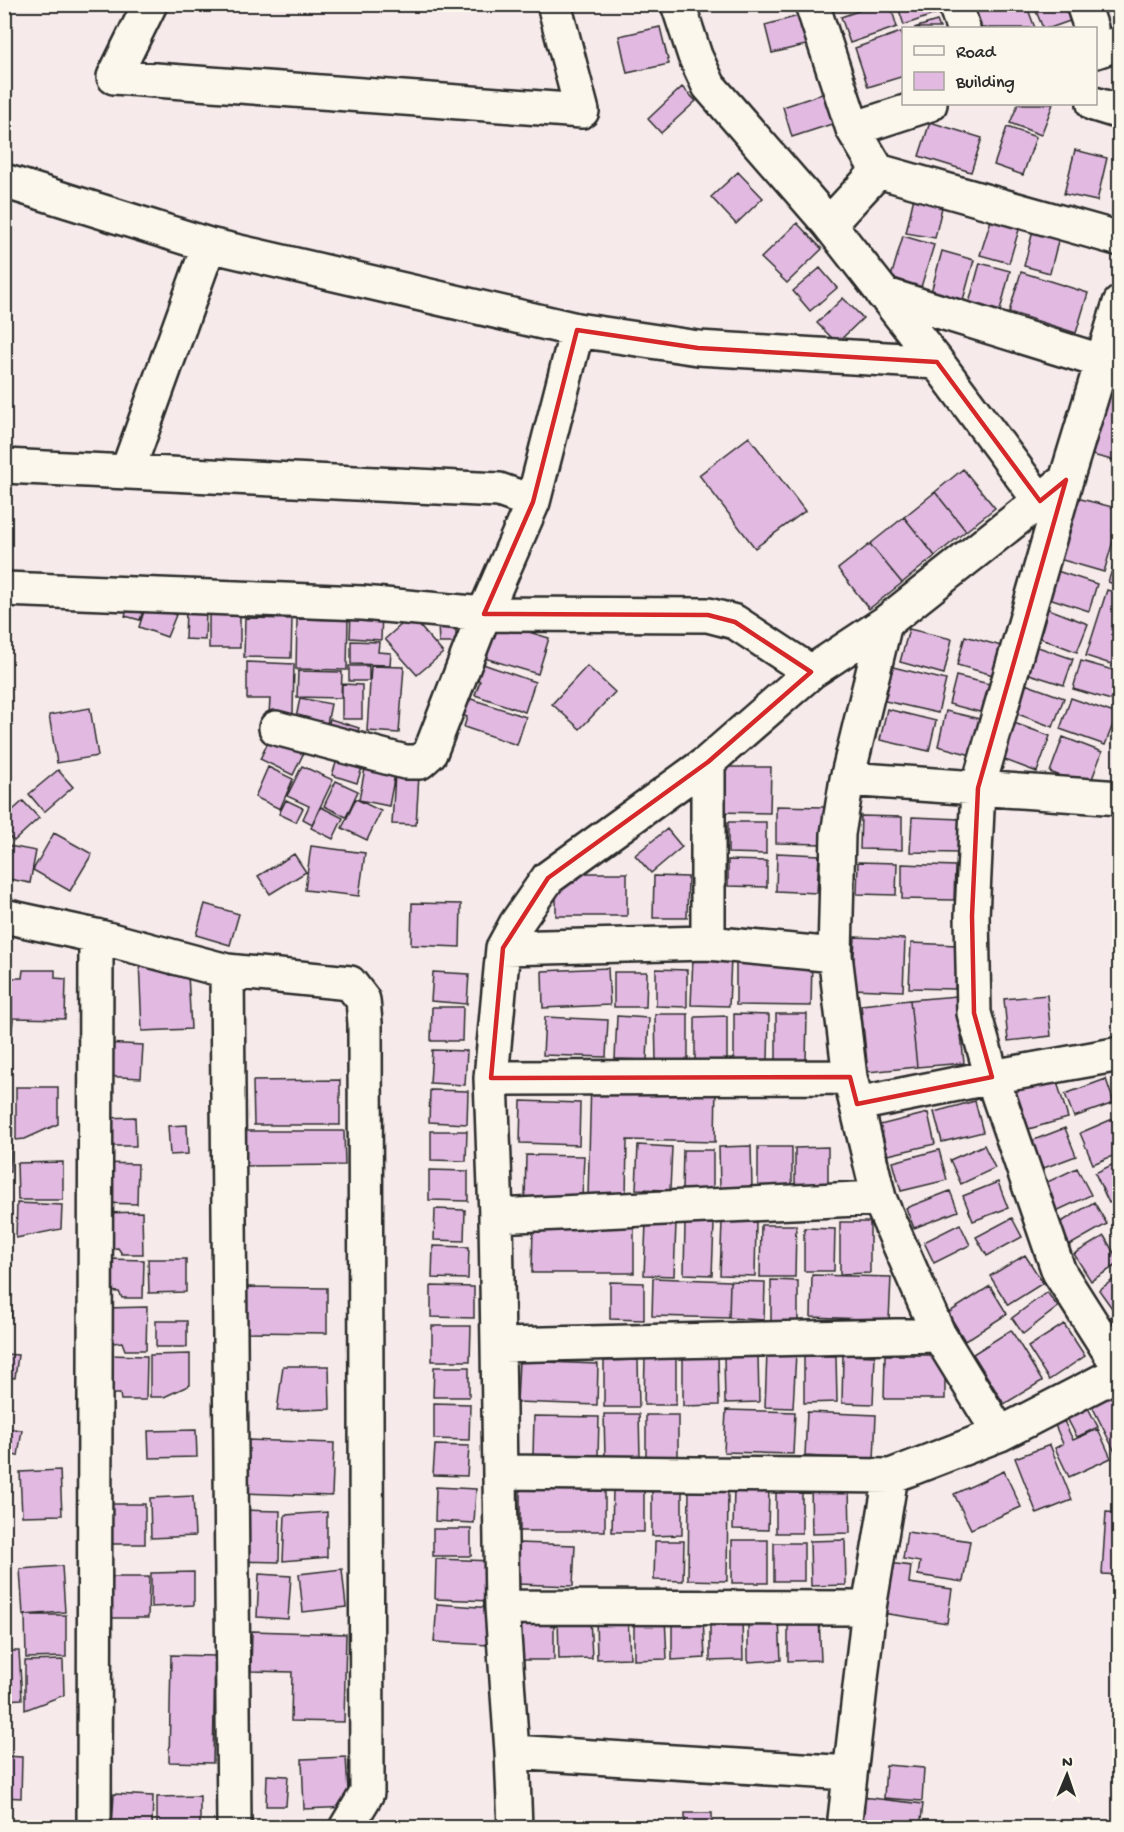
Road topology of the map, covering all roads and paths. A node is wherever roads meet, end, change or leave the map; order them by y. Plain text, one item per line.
1 (150, 4) edge
2 (554, 4) edge
3 (678, 4) edge
4 (812, 4) edge
5 (955, 4) edge
6 (1083, 4) edge
7 (963, 27) edge
8 (1093, 27) edge
9 (927, 105) edge
10 (1097, 105) edge
11 (1119, 112) edge
12 (853, 129) junction
13 (878, 171) junction
14 (4, 181) edge
15 (829, 224) junction
16 (1119, 240) edge
17 (209, 245) junction
18 (883, 294) junction
19 (1119, 303) edge
20 (578, 330) junction
21 (937, 362) junction
22 (1111, 364) edge
23 (4, 466) edge
24 (127, 472) junction
25 (1066, 480) junction
26 (1040, 501) junction
27 (533, 502) junction
28 (4, 589) edge
29 (484, 614) junction
30 (885, 623) junction
31 (811, 672) junction
32 (276, 728) dead end
33 (708, 762) junction
34 (847, 779) junction
35 (978, 788) junction
36 (1117, 790) edge
37 (4, 916) edge
38 (96, 936) junction
39 (708, 942) junction
40 (503, 948) junction
41 (835, 955) junction
42 (227, 971) junction
43 (1119, 1057) edge
44 (992, 1077) junction
45 (491, 1078) junction
46 (854, 1090) junction
47 (879, 1198) junction
48 (496, 1216) junction
49 (939, 1335) junction
50 (498, 1345) junction
51 (1119, 1370) edge
52 (1000, 1434) junction
53 (500, 1472) junction
54 (891, 1476) junction
55 (502, 1607) junction
56 (869, 1608) junction
57 (512, 1752) junction
58 (850, 1773) junction
59 (94, 1827) edge
60 (234, 1827) edge
61 (346, 1827) edge
62 (515, 1827) edge
63 (844, 1827) edge

1 - 2 street
3 - 15 street
4 - 12 street
5 - 7 street
6 - 8 street
9 - 12 street
10 - 11 street
12 - 13 street
13 - 15 street
13 - 16 street
14 - 17 street
15 - 18 street
17 - 20 street
17 - 24 street
18 - 21 street
18 - 22 street
19 - 22 street
20 - 21 street
20 - 27 street
21 - 26 street
22 - 25 street
23 - 24 street
24 - 27 street
25 - 26 street
25 - 35 street
26 - 30 street
27 - 29 street
28 - 29 street
29 - 31 street
29 - 32 street
30 - 31 street
30 - 34 street
31 - 33 street
33 - 39 street
33 - 40 street
34 - 35 street
34 - 41 street
35 - 36 street
35 - 44 street
37 - 38 street
38 - 42 street
38 - 59 street
39 - 40 street
39 - 41 street
40 - 45 street
41 - 46 street
42 - 60 street
42 - 61 street
43 - 44 street
44 - 46 street
44 - 51 street
45 - 46 street
45 - 48 street
46 - 47 street
47 - 48 street
47 - 49 street
48 - 50 street
49 - 50 street
49 - 52 street
50 - 53 street
51 - 52 street
52 - 54 street
53 - 54 street
53 - 55 street
54 - 56 street
55 - 56 street
55 - 57 street
56 - 58 street
57 - 58 street
57 - 62 street
58 - 63 street

